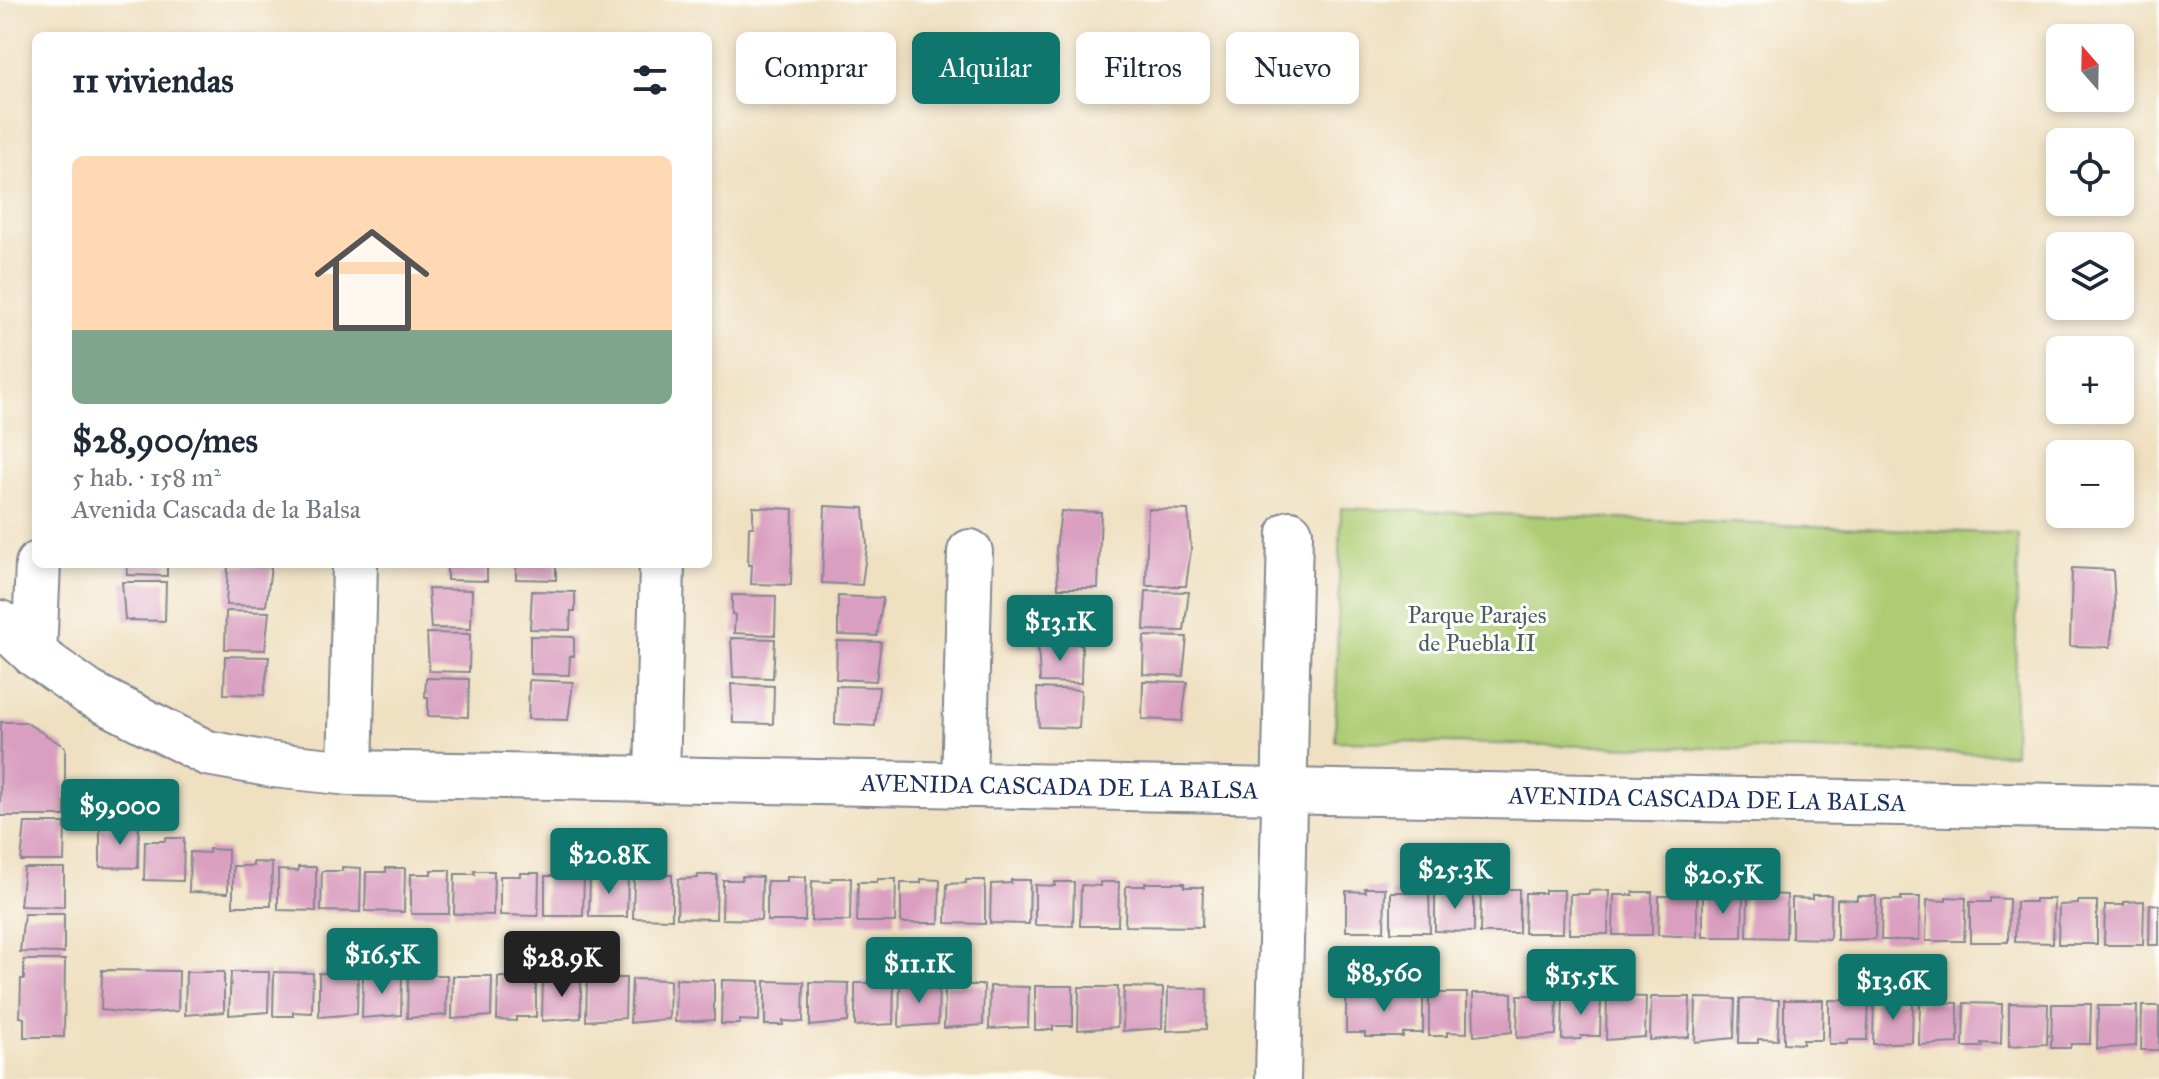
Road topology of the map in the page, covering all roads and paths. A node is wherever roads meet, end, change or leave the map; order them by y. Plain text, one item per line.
1 (1290, 533) dead end
2 (970, 552) dead end
3 (38, 568) edge
4 (355, 568) edge
5 (662, 568) edge
6 (0, 623) edge
7 (34, 654) junction
8 (350, 773) junction
9 (657, 780) junction
10 (964, 785) junction
11 (1284, 791) junction
12 (2159, 808) edge
13 (1278, 1079) edge

1 - 11 street
2 - 10 street
3 - 7 street
4 - 8 street
5 - 9 street
6 - 7 street, AVENIDA CASCADA DE LA BALSA
7 - 8 street, AVENIDA CASCADA DE LA BALSA
8 - 9 street, AVENIDA CASCADA DE LA BALSA
9 - 10 street, AVENIDA CASCADA DE LA BALSA
10 - 11 street, AVENIDA CASCADA DE LA BALSA
11 - 12 street, AVENIDA CASCADA DE LA BALSA
11 - 13 street

